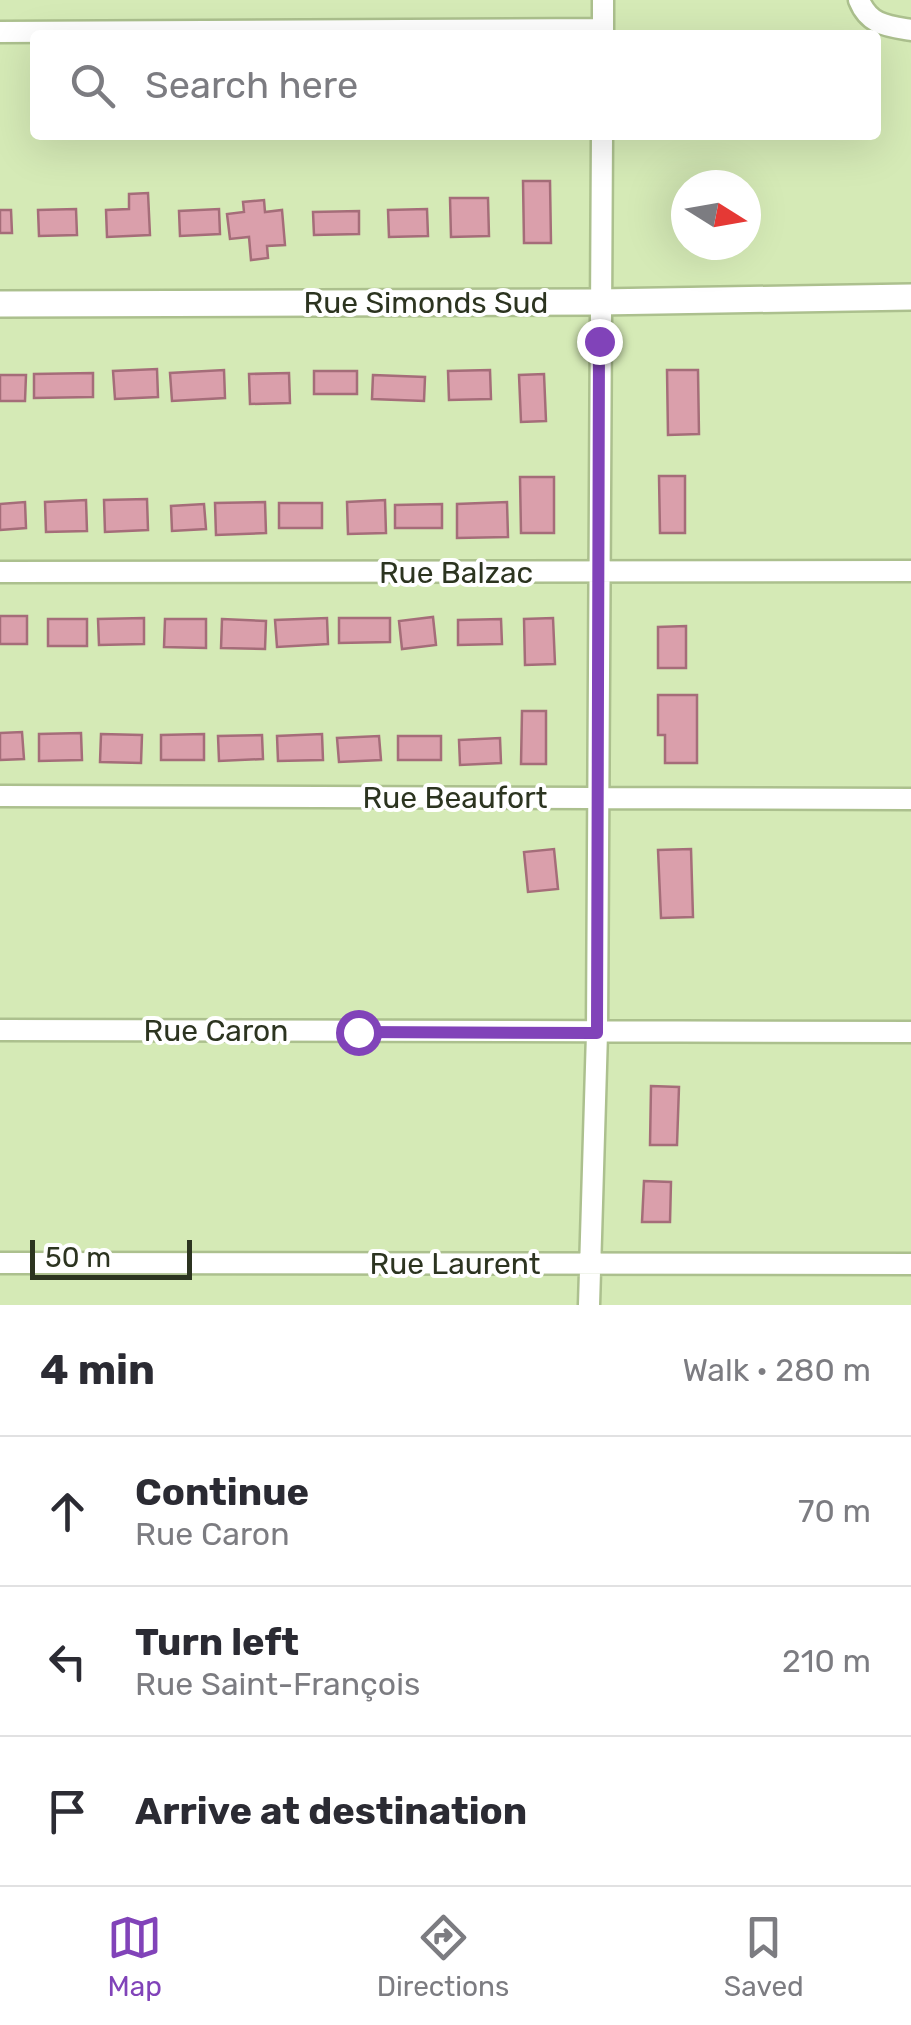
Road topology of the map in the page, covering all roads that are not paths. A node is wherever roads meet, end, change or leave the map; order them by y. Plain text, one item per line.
1 (603, 0) edge
2 (860, 0) edge
3 (603, 30) edge
4 (911, 30) edge
5 (0, 32) edge
6 (30, 32) edge
7 (602, 140) edge
8 (911, 297) edge
9 (600, 302) junction
10 (0, 304) edge
11 (911, 571) edge
12 (0, 572) edge
13 (598, 573) junction
14 (0, 796) edge
15 (911, 799) edge
16 (598, 800) junction
17 (0, 1030) edge
18 (911, 1032) edge
19 (597, 1033) junction
20 (0, 1263) edge
21 (591, 1264) junction
22 (911, 1264) edge
23 (588, 1305) edge

1 - 3 street
2 - 4 street
5 - 6 street
7 - 9 street
8 - 9 street, Rue Simonds Sud
9 - 10 street, Rue Simonds Sud
9 - 13 street
11 - 13 street, Rue Balzac
12 - 13 street, Rue Balzac
13 - 16 street
14 - 16 street, Rue Beaufort
15 - 16 street, Rue Beaufort
16 - 19 street
17 - 19 street, Rue Caron
18 - 19 street, Rue Caron
19 - 21 street
20 - 21 street, Rue Laurent
21 - 22 street, Rue Laurent
21 - 23 street

